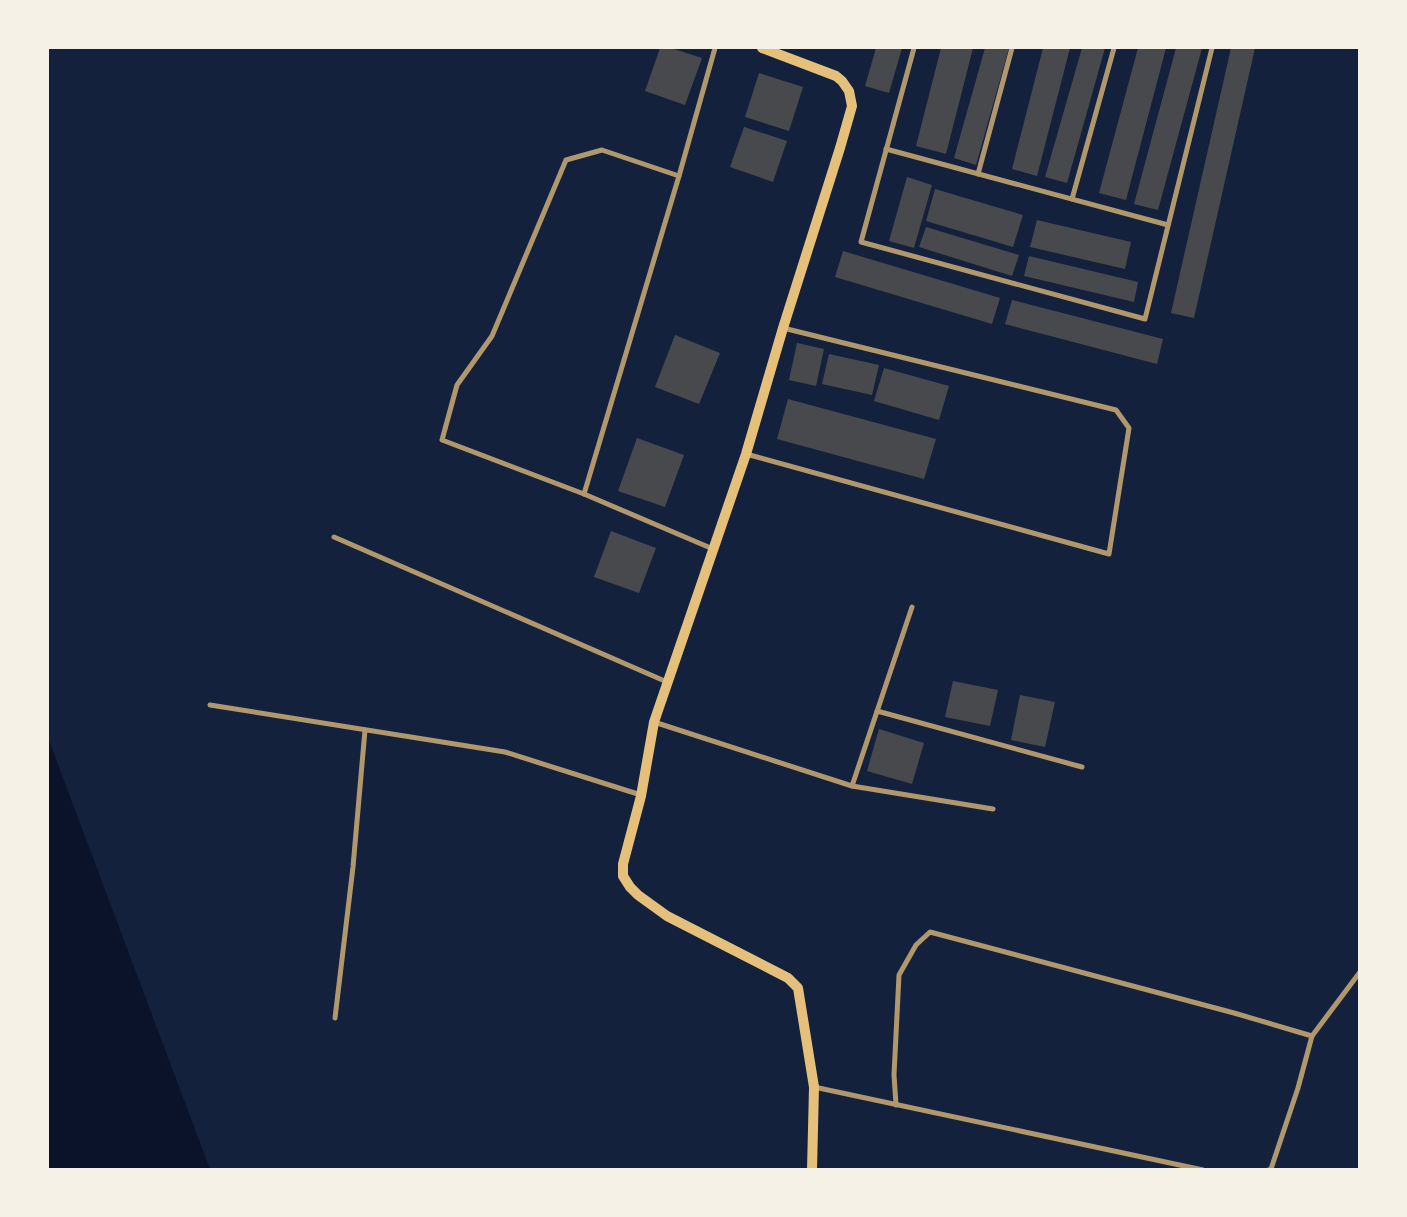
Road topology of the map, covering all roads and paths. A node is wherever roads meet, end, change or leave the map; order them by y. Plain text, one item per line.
1 (715, 48) edge
2 (762, 48) edge
3 (914, 48) edge
4 (1012, 48) edge
5 (1114, 48) edge
6 (1212, 48) edge
7 (886, 149) junction
8 (978, 174) junction
9 (679, 176) junction
10 (1072, 199) junction
11 (1168, 225) junction
12 (783, 328) junction
13 (746, 454) junction
14 (584, 494) junction
15 (334, 537) dead end
16 (714, 549) junction
17 (912, 607) dead end
18 (667, 682) junction
19 (210, 704) dead end
20 (877, 711) junction
21 (654, 722) junction
22 (365, 730) junction
23 (1082, 767) dead end
24 (852, 786) junction
25 (641, 796) junction
26 (993, 810) dead end
27 (1360, 972) edge
28 (335, 1018) dead end
29 (1312, 1036) junction
30 (814, 1087) junction
31 (896, 1105) junction
32 (812, 1170) edge
33 (1203, 1170) edge
34 (1268, 1170) edge

1 - 9 street
2 - 12 main road
3 - 7 street
4 - 8 street
5 - 10 street
6 - 11 street
7 - 8 street
7 - 11 street
8 - 10 street
9 - 14 street
9 - 14 street
10 - 11 street
12 - 13 main road
12 - 13 street
13 - 16 main road
14 - 16 street
15 - 18 street
16 - 18 main road
17 - 20 street
18 - 21 main road
19 - 22 street
20 - 23 street
20 - 24 street
21 - 24 street
21 - 25 main road
22 - 25 street
22 - 28 street
24 - 26 street
25 - 30 main road
27 - 29 street
29 - 31 street
29 - 34 street
30 - 31 street
30 - 32 main road
31 - 33 street

